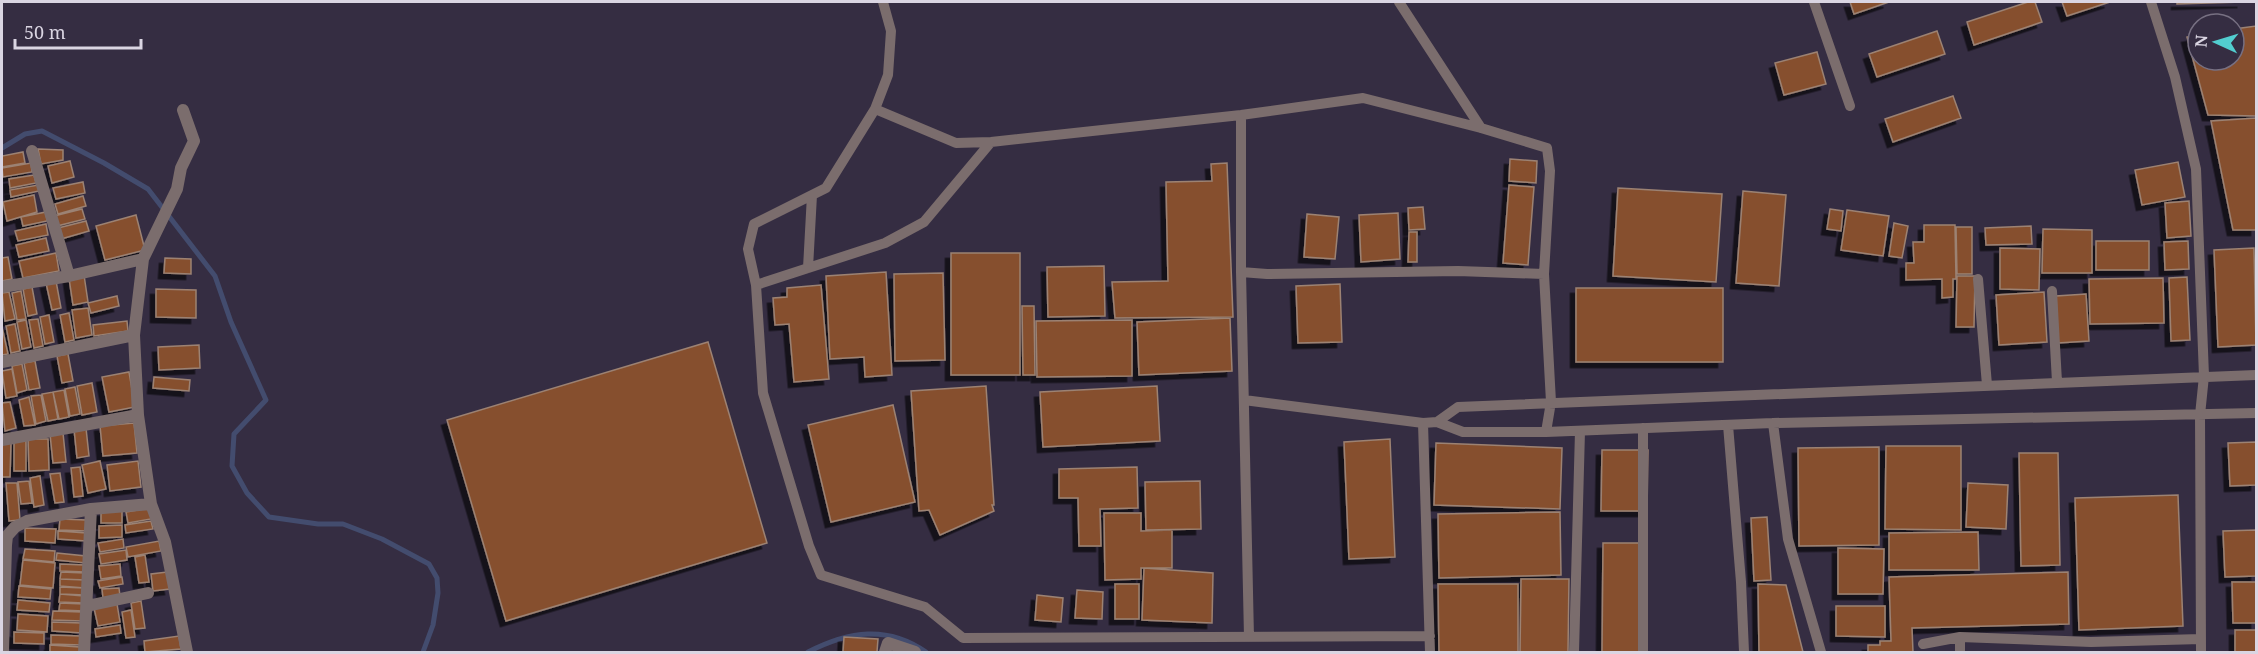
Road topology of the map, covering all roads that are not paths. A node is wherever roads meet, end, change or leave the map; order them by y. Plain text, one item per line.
1 (883, 2) edge
2 (1399, 2) edge
3 (1814, 2) edge
4 (2151, 2) edge
5 (1850, 106) dead end
6 (875, 109) junction
7 (183, 110) dead end
8 (1241, 115) junction
9 (1481, 128) junction
10 (991, 142) junction
11 (32, 151) dead end
12 (812, 195) junction
13 (143, 259) junction
14 (808, 268) junction
15 (1241, 272) junction
16 (1544, 274) junction
17 (69, 276) junction
18 (1978, 279) dead end
19 (756, 285) junction
20 (2, 287) edge
21 (2052, 291) dead end
22 (134, 334) junction
23 (2, 362) edge
24 (2256, 375) edge
25 (2204, 376) junction
26 (2057, 382) junction
27 (1987, 385) junction
28 (1244, 400) junction
29 (1551, 402) junction
30 (2256, 413) edge
31 (138, 415) junction
32 (2200, 415) junction
33 (1437, 422) junction
34 (1423, 423) junction
35 (1773, 423) junction
36 (1728, 425) junction
37 (1643, 428) junction
38 (1580, 431) junction
39 (1546, 432) junction
40 (2, 440) edge
41 (151, 504) junction
42 (91, 509) junction
43 (4, 538) edge
44 (148, 592) dead end
45 (87, 606) junction
46 (1430, 636) junction
47 (1249, 637) junction
48 (1960, 637) junction
49 (2201, 639) junction
50 (1923, 644) dead end
51 (2, 647) edge
52 (2091, 647) edge
53 (84, 652) edge
54 (187, 652) edge
55 (885, 652) edge
56 (915, 652) edge
57 (1430, 652) edge
58 (1574, 652) edge
59 (1643, 652) edge
60 (1744, 652) edge
61 (1821, 652) edge
62 (1960, 652) edge
63 (2201, 652) edge

1 - 6 lane
2 - 9 lane
3 - 5 lane
4 - 25 lane
6 - 10 lane
6 - 12 lane
7 - 13 street
8 - 9 lane
8 - 10 lane
8 - 15 lane
9 - 16 lane
10 - 14 lane
11 - 17 street
12 - 14 lane
12 - 19 lane
13 - 17 street
13 - 22 street
14 - 19 lane
15 - 16 lane
15 - 28 lane
16 - 29 lane
17 - 20 street
18 - 27 lane
19 - 47 lane
21 - 26 lane
22 - 23 street
22 - 31 street
24 - 25 lane
25 - 26 lane
25 - 32 lane
26 - 27 lane
27 - 29 lane
28 - 34 lane
28 - 47 lane
29 - 33 lane
29 - 39 lane
30 - 32 lane
31 - 40 street
31 - 41 street
32 - 35 lane
32 - 49 lane
33 - 34 lane
33 - 39 lane
34 - 46 lane
35 - 36 lane
35 - 61 lane
36 - 37 lane
36 - 60 lane
37 - 38 lane
37 - 59 lane
38 - 39 lane
38 - 58 lane
41 - 42 street
41 - 54 street
42 - 43 street
42 - 45 street
43 - 51 street
44 - 45 street
45 - 53 street
46 - 47 lane
46 - 57 lane
48 - 50 lane
48 - 52 lane
48 - 62 lane
49 - 52 lane
49 - 63 lane
55 - 56 street

